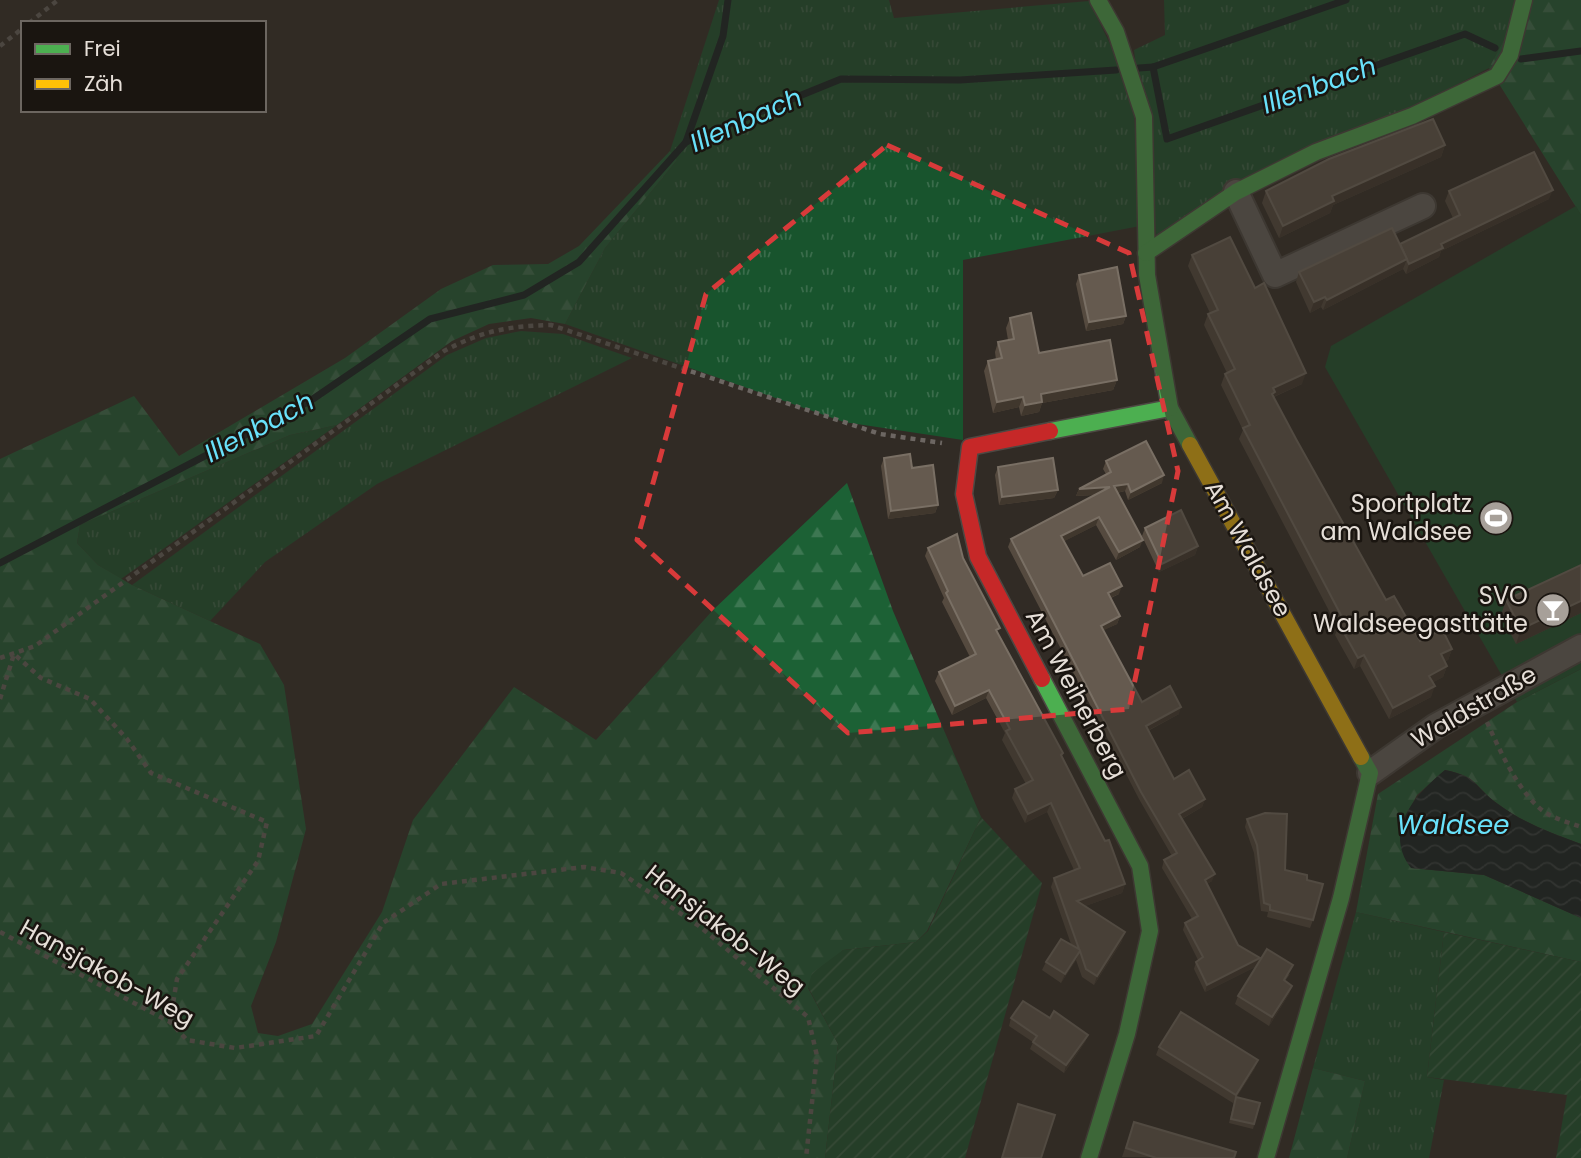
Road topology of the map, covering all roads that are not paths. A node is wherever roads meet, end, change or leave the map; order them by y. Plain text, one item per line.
1 (1098, 0) edge
2 (1524, 0) edge
3 (1236, 192) junction
4 (1423, 206) dead end
5 (1146, 253) junction
6 (1170, 408) junction
7 (1581, 647) edge
8 (1370, 773) junction
9 (1089, 1158) edge
10 (1266, 1158) edge

1 - 5 street, Am Waldsee
2 - 3 street
3 - 4 street
3 - 5 street
5 - 6 street, Am Waldsee
6 - 8 street, Am Waldsee
6 - 9 street, Am Weiherberg
7 - 8 street, Waldstraße
8 - 10 street

